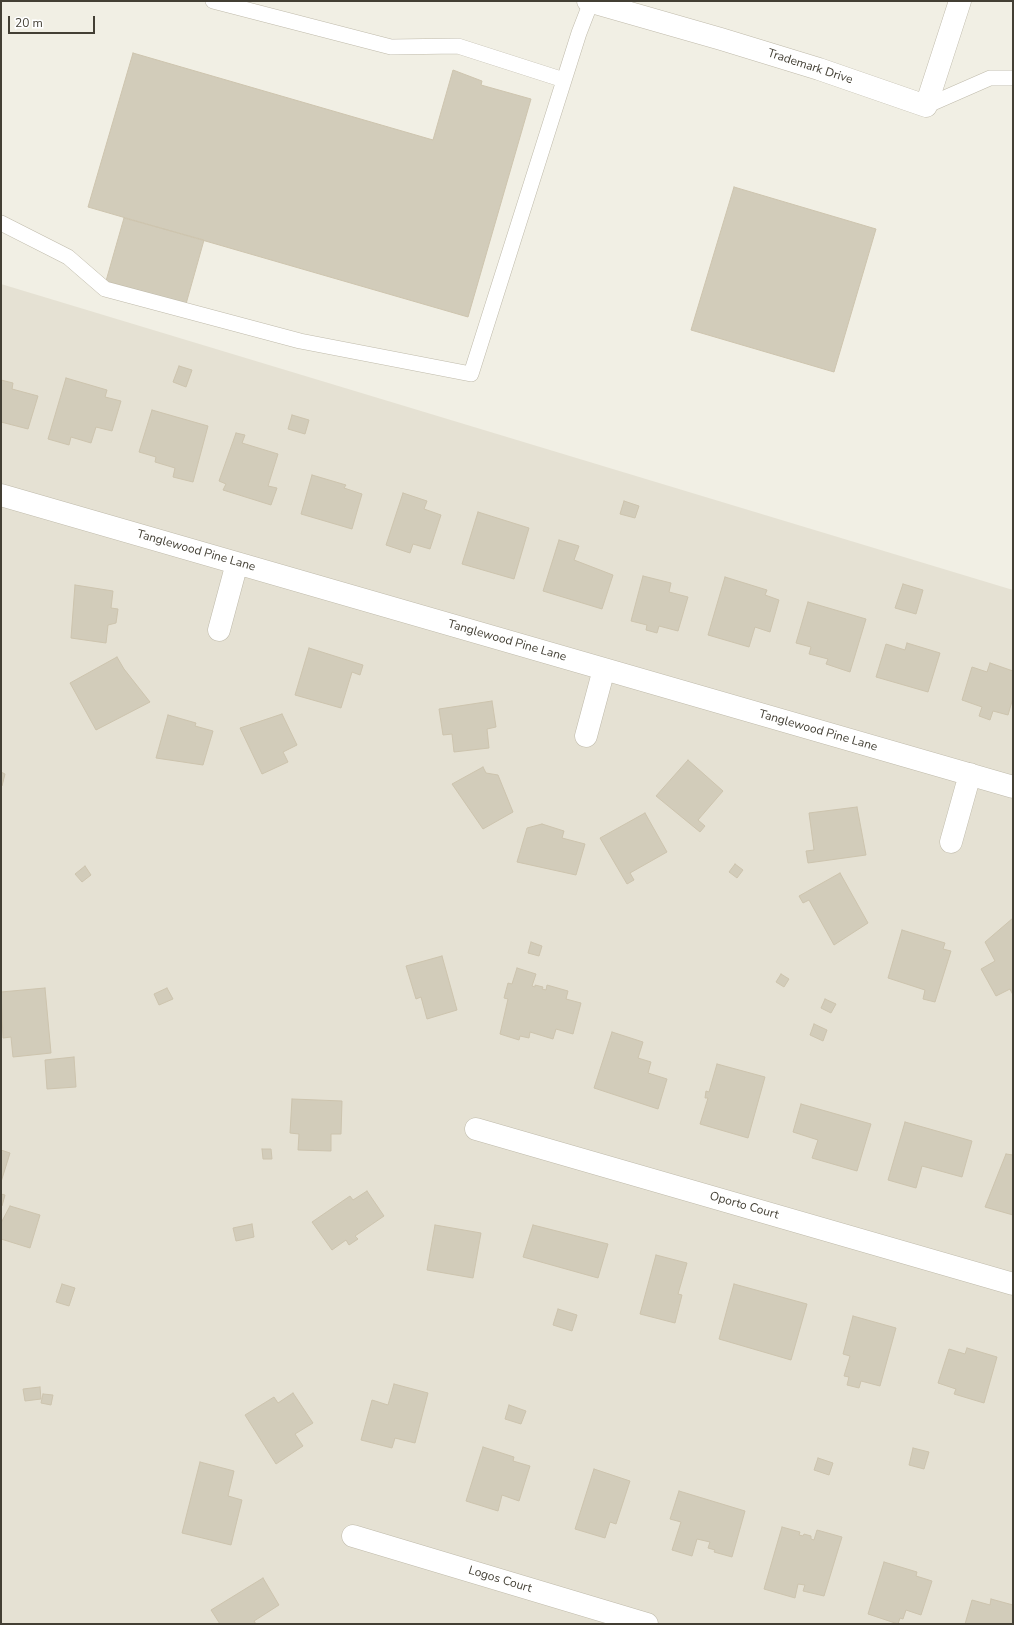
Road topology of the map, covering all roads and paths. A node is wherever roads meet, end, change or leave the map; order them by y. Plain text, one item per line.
1 (213, 1) edge
2 (589, 1) edge
3 (960, 1) edge
4 (1013, 78) edge
5 (564, 80) junction
6 (926, 106) junction
7 (1, 223) edge
8 (1, 495) edge
9 (237, 562) junction
10 (219, 630) dead end
11 (604, 669) junction
12 (586, 736) dead end
13 (970, 774) junction
14 (1013, 787) edge
15 (951, 842) dead end
16 (476, 1129) dead end
17 (1013, 1284) edge
18 (353, 1536) dead end
19 (647, 1624) edge

1 - 5 lane
2 - 5 lane
2 - 6 street, Trademark Drive
3 - 6 street
4 - 6 lane
5 - 7 lane
8 - 9 street, Tanglewood Pine Lane
9 - 10 street
9 - 11 street, Tanglewood Pine Lane
11 - 12 street
11 - 13 street, Tanglewood Pine Lane
13 - 14 street, Tanglewood Pine Lane
13 - 15 street
16 - 17 street, Oporto Court
18 - 19 street, Logos Court

